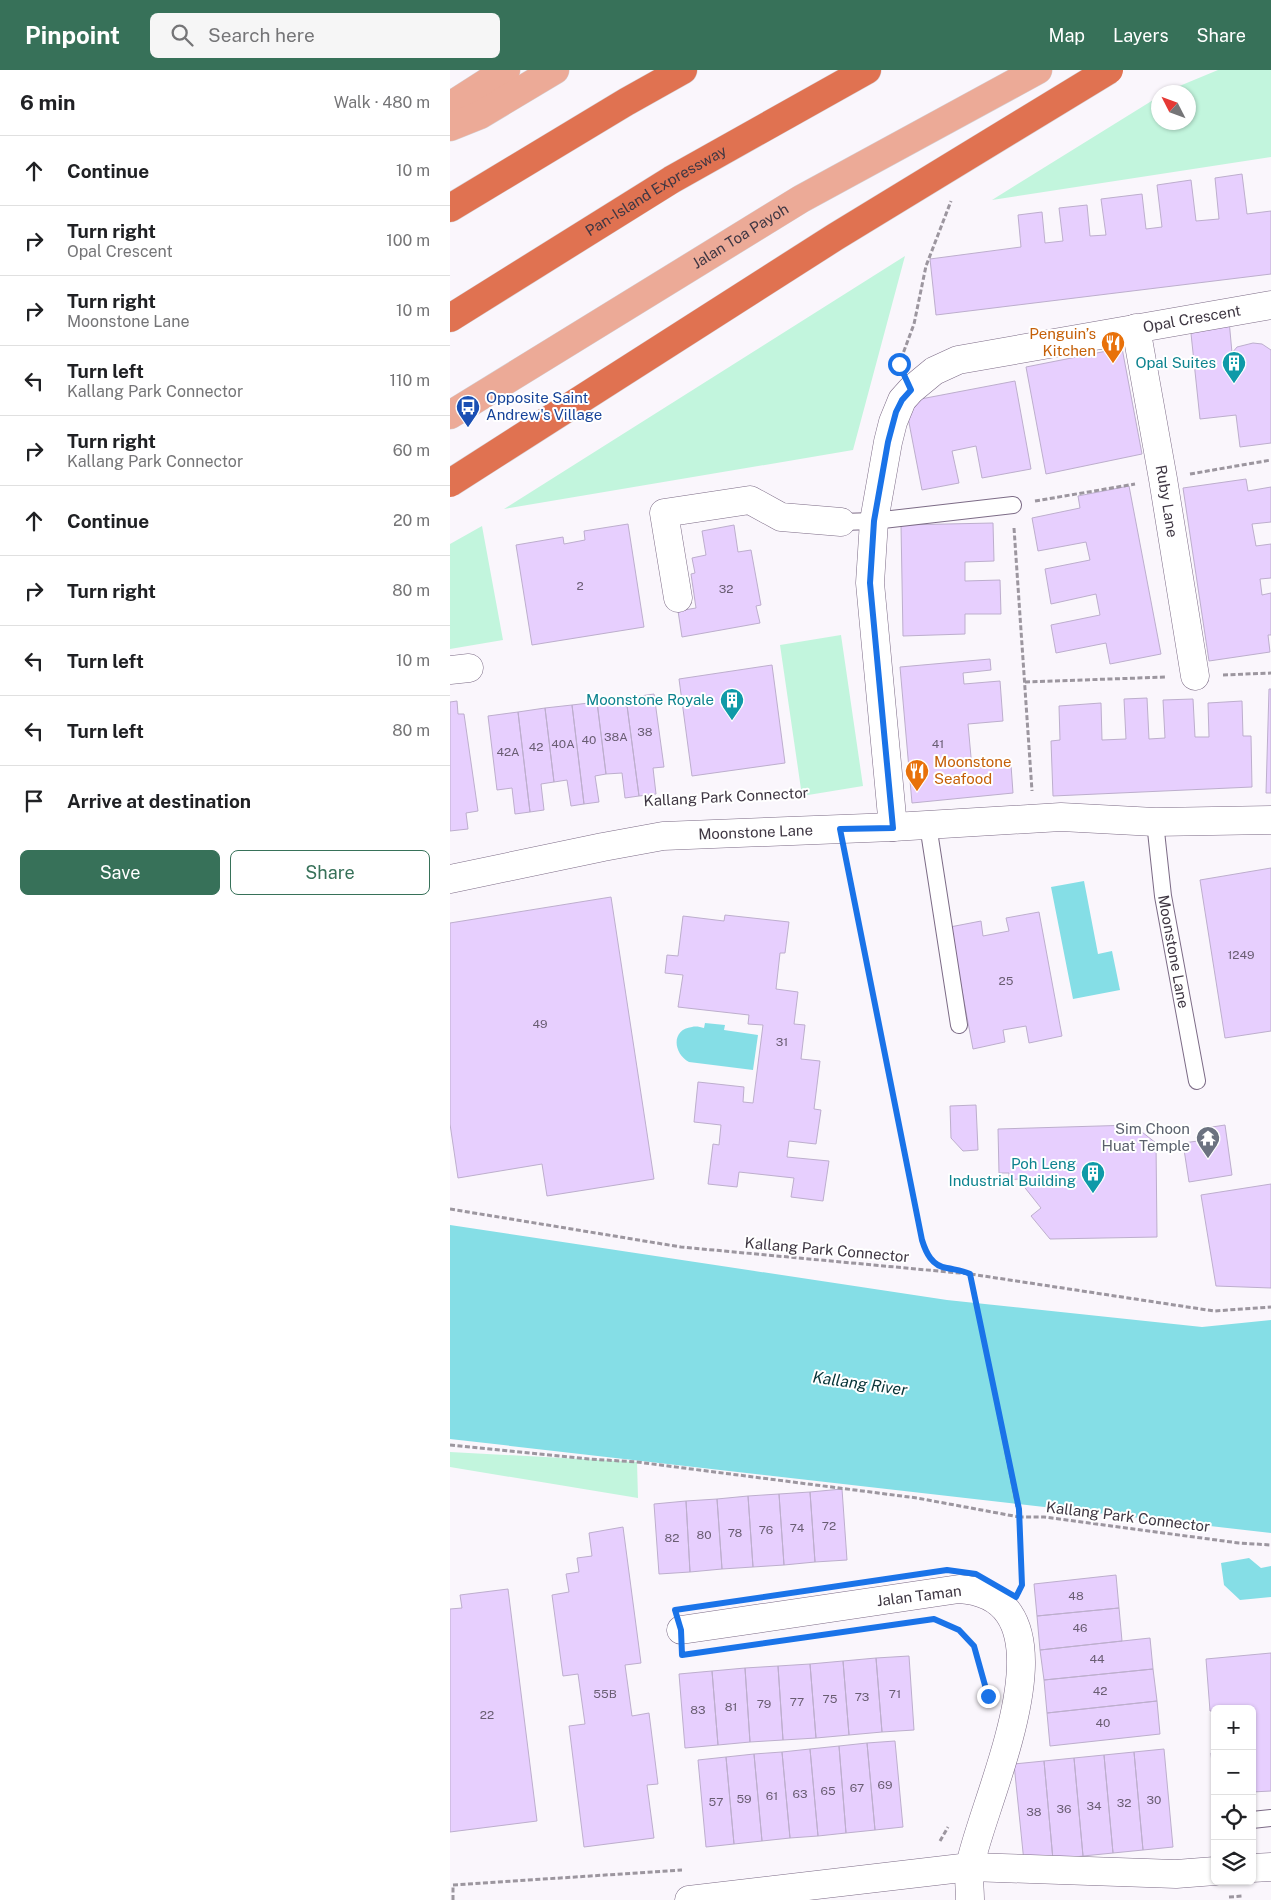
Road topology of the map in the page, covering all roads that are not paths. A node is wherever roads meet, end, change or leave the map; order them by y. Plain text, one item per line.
1 (506, 70) edge
2 (555, 70) edge
3 (683, 70) edge
4 (866, 70) edge
5 (1038, 70) edge
6 (1109, 70) edge
7 (450, 106) edge
8 (450, 127) edge
9 (450, 208) edge
10 (1271, 305) edge
11 (450, 318) edge
12 (1136, 328) junction
13 (450, 415) edge
14 (450, 483) edge
15 (1012, 505) road end
16 (874, 521) junction
17 (841, 522) joint
18 (678, 598) dead end
19 (1195, 676) road end
20 (1271, 820) edge
21 (1155, 822) junction
22 (928, 825) junction
23 (893, 828) junction
24 (450, 879) edge
25 (959, 1025) dead end
26 (1197, 1081) dead end
27 (681, 1630) dead end
28 (1271, 1818) edge
29 (1256, 1820) edge
30 (970, 1867) junction
31 (1271, 1867) edge
32 (1256, 1868) edge
33 (1211, 1871) edge
34 (689, 1900) edge
35 (970, 1900) edge

1 - 7 main road
2 - 8 main road
3 - 9 highway
4 - 11 highway, Pan-Island Expressway
5 - 13 main road, Jalan Toa Payoh
6 - 14 highway, bridge
10 - 12 street, Opal Crescent
12 - 16 street, Opal Crescent
12 - 19 street, Ruby Lane
15 - 16 lane
16 - 17 lane
16 - 23 street, Opal Crescent
17 - 18 street
20 - 21 street, Moonstone Lane
21 - 22 street, Moonstone Lane
21 - 26 lane, Moonstone Lane
22 - 23 street, Moonstone Lane
22 - 25 lane
23 - 24 street, Moonstone Lane
27 - 30 street, Jalan Taman
28 - 29 lane
30 - 33 street
30 - 34 street
30 - 35 street, Jalan Taman
31 - 32 street

